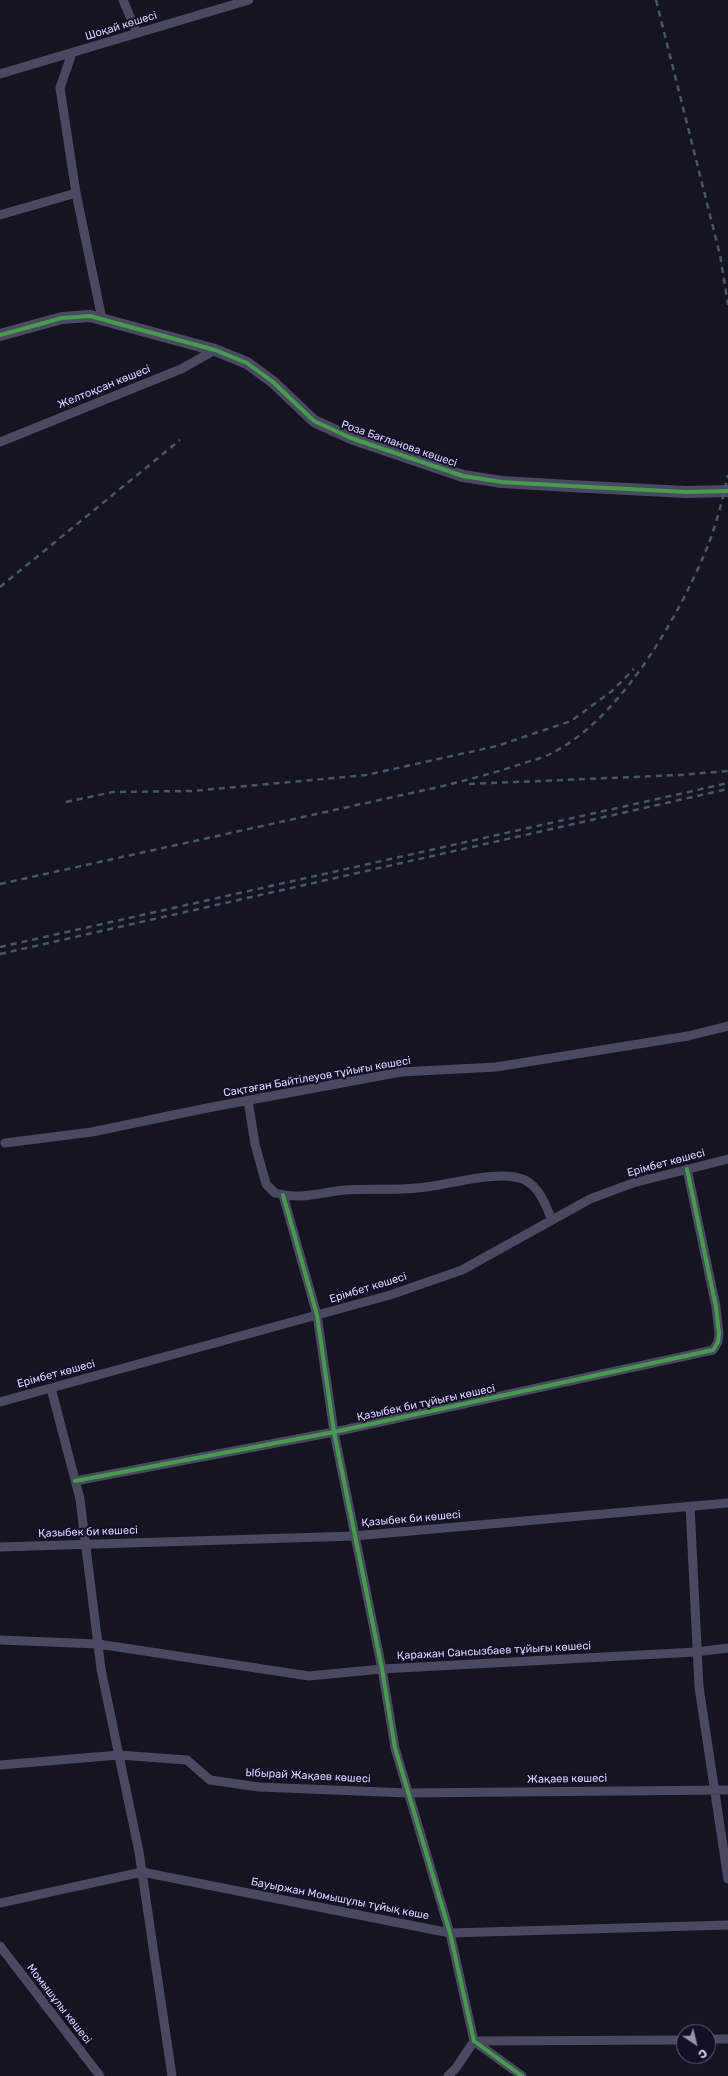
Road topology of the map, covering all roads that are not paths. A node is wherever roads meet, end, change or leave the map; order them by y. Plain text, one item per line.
1 (122, 0) edge
2 (249, 0) edge
3 (137, 33) junction
4 (72, 53) junction
5 (0, 74) edge
6 (76, 193) junction
7 (0, 214) edge
8 (102, 319) junction
9 (0, 335) edge
10 (215, 350) junction
11 (0, 442) edge
12 (728, 491) edge
13 (728, 1026) edge
14 (248, 1100) junction
15 (5, 1143) dead end
16 (728, 1159) edge
17 (687, 1169) junction
18 (283, 1195) junction
19 (552, 1220) junction
20 (317, 1315) junction
21 (51, 1388) junction
22 (0, 1402) edge
23 (334, 1432) junction
24 (75, 1482) junction
25 (728, 1503) edge
26 (690, 1506) junction
27 (354, 1536) junction
28 (86, 1544) junction
29 (0, 1547) edge
30 (0, 1640) edge
31 (98, 1644) junction
32 (728, 1648) edge
33 (696, 1652) junction
34 (382, 1669) junction
35 (119, 1755) junction
36 (0, 1765) edge
37 (715, 1790) junction
38 (728, 1790) edge
39 (407, 1793) junction
40 (142, 1872) junction
41 (728, 1879) edge
42 (0, 1903) edge
43 (728, 1925) edge
44 (450, 1934) junction
45 (0, 1946) edge
46 (716, 2039) edge
47 (728, 2039) edge
48 (676, 2040) edge
49 (474, 2041) junction
50 (457, 2072) edge
51 (100, 2076) edge
52 (172, 2076) edge
53 (448, 2076) edge
54 (522, 2076) edge

1 - 3 street
2 - 3 street, Шоқай көшесі
3 - 4 street, Шоқай көшесі
4 - 5 street, Шоқай көшесі
4 - 6 street
6 - 7 street
6 - 8 street
8 - 9 street, Роза Бағланова көшесі
8 - 10 street, Роза Бағланова көшесі
10 - 11 street, Желтоқсан көшесі
10 - 12 street, Роза Бағланова көшесі
13 - 14 street, Сақтаған Байтілеуов тұйығы көшесі
14 - 15 street, Сақтаған Байтілеуов тұйығы көшесі
14 - 18 street
16 - 17 street, Ерімбет көшесі
17 - 19 street, Ерімбет көшесі
17 - 23 street, Қазыбек би тұйығы көшесі
18 - 19 street
18 - 20 street
19 - 20 street, Ерімбет көшесі
20 - 21 street, Ерімбет көшесі
20 - 23 street
21 - 22 street, Ерімбет көшесі
21 - 24 street
23 - 24 street, Қазыбек би тұйығы көшесі
23 - 27 street
24 - 28 street
25 - 26 street, Қазыбек би көшесі
26 - 27 street, Қазыбек би көшесі
26 - 33 street
27 - 28 street, Қазыбек би көшесі
27 - 34 street
28 - 29 street, Қазыбек би көшесі
28 - 31 street
30 - 31 street, Қаражан Сансызбаев тұйығы көшесі
31 - 34 street, Қаражан Сансызбаев тұйығы көшесі
31 - 35 street
32 - 33 street, Қаражан Сансызбаев тұйығы көшесі
33 - 34 street, Қаражан Сансызбаев тұйығы көшесі
33 - 37 street
34 - 39 street
35 - 36 street, Ыбырай Жақаев көшесі
35 - 39 street, Ыбырай Жақаев көшесі
35 - 40 street
37 - 38 street, Жақаев көшесі
37 - 39 street, Жақаев көшесі
37 - 41 street
39 - 44 street
40 - 42 street, Бауыржан Момышұлы тұйық көше
40 - 44 street, Бауыржан Момышұлы тұйық көше
40 - 52 street
43 - 44 street, Бауыржан Момышұлы тұйық көше
44 - 49 street
45 - 51 street, Момышұлы көшесі
46 - 47 street
48 - 49 street
49 - 50 street
49 - 54 street
50 - 53 street

